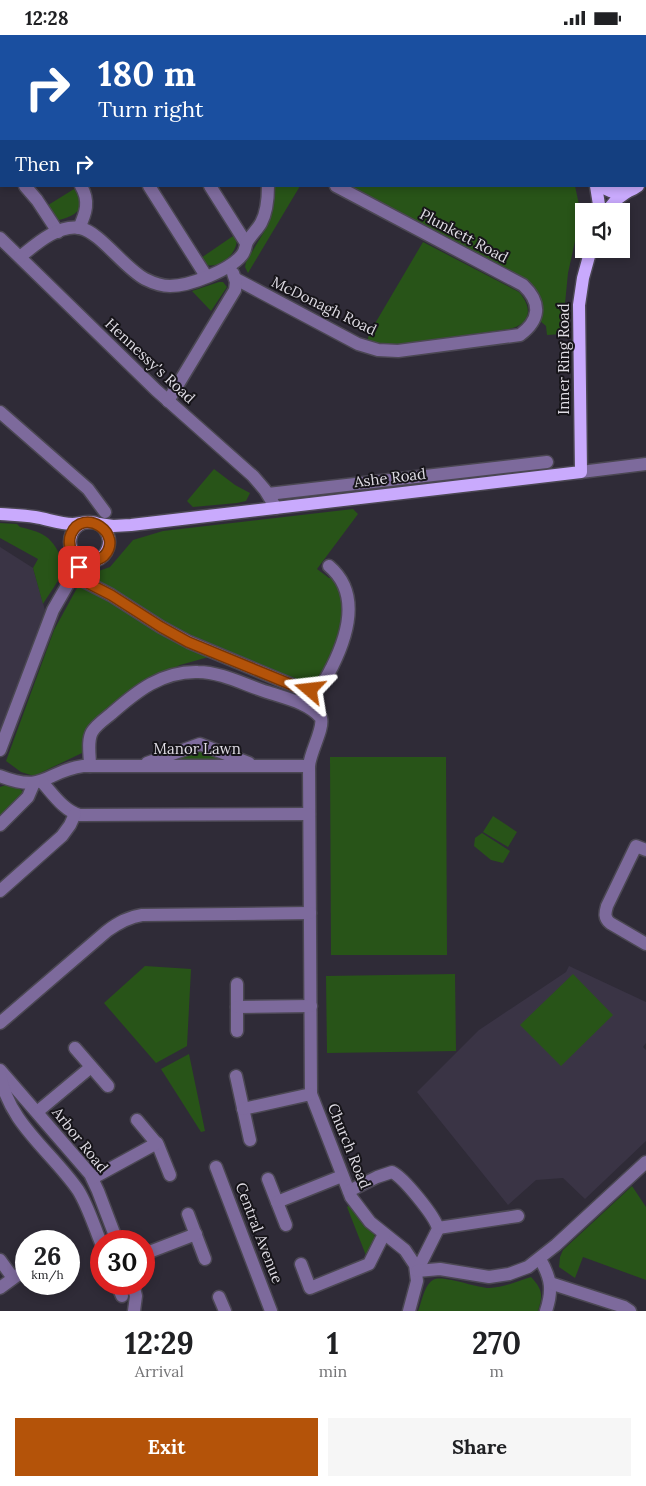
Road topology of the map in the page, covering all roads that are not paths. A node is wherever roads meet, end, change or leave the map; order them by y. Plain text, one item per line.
1 (26, 187) edge
2 (81, 187) edge
3 (150, 187) edge
4 (211, 187) edge
5 (268, 187) edge
6 (338, 187) edge
7 (596, 187) edge
8 (603, 187) edge
9 (632, 189) edge
10 (646, 190) edge
11 (599, 203) edge
12 (614, 203) edge
13 (79, 228) junction
14 (58, 232) junction
15 (0, 238) edge
16 (246, 243) junction
17 (20, 257) junction
18 (589, 258) edge
19 (230, 265) junction
20 (206, 276) junction
21 (236, 279) junction
22 (520, 335) joint
23 (168, 401) junction
24 (0, 413) edge
25 (547, 462) dead end
26 (646, 464) edge
27 (502, 467) junction
28 (581, 472) junction
29 (420, 477) junction
30 (504, 481) junction
31 (426, 489) junction
32 (268, 494) junction
33 (276, 508) junction
34 (105, 512) dead end
35 (0, 514) edge
36 (44, 519) junction
37 (84, 523) junction
38 (100, 524) junction
39 (138, 524) junction
40 (72, 549) junction
41 (108, 549) junction
42 (94, 561) junction
43 (329, 565) dead end
44 (72, 575) junction
45 (0, 750) edge
46 (90, 766) junction
47 (140, 766) junction
48 (255, 766) junction
49 (309, 766) junction
50 (0, 775) edge
51 (38, 783) junction
52 (75, 814) junction
53 (309, 814) junction
54 (0, 825) edge
55 (646, 850) edge
56 (0, 891) edge
57 (310, 913) junction
58 (646, 944) edge
59 (237, 984) dead end
60 (237, 1007) junction
61 (311, 1007) junction
62 (0, 1023) edge
63 (237, 1031) dead end
64 (75, 1048) dead end
65 (91, 1067) junction
66 (0, 1070) edge
67 (236, 1077) dead end
68 (108, 1086) dead end
69 (311, 1094) junction
70 (243, 1109) junction
71 (37, 1112) junction
72 (137, 1120) dead end
73 (250, 1140) dead end
74 (156, 1143) junction
75 (646, 1162) edge
76 (216, 1167) dead end
77 (170, 1175) dead end
78 (342, 1176) junction
79 (92, 1178) junction
80 (268, 1179) dead end
81 (348, 1191) junction
82 (277, 1203) junction
83 (188, 1214) dead end
84 (518, 1216) dead end
85 (286, 1225) dead end
86 (438, 1228) junction
87 (95, 1230) edge
88 (110, 1230) edge
89 (196, 1234) junction
90 (384, 1234) junction
91 (155, 1250) edge
92 (205, 1259) dead end
93 (540, 1259) junction
94 (0, 1260) edge
95 (301, 1264) dead end
96 (417, 1271) junction
97 (13, 1278) joint
98 (550, 1283) junction
99 (0, 1288) edge
100 (136, 1295) edge
101 (220, 1297) dead end
102 (134, 1311) edge
103 (225, 1311) edge
104 (271, 1311) edge
105 (409, 1311) edge
106 (546, 1311) edge
107 (630, 1311) edge

1 - 14 street
2 - 13 street
3 - 20 street
4 - 16 street
5 - 16 street
6 - 22 street, Plunkett Road
7 - 11 main road
8 - 9 main road
9 - 10 main road
9 - 12 main road
13 - 14 street
13 - 20 street
14 - 17 street
15 - 17 street, Hennessy's Road
16 - 19 street
17 - 23 street, Hennessy's Road
18 - 28 main road, Inner Ring Road
19 - 20 street
19 - 21 street
21 - 22 street, McDonagh Road
21 - 23 street
23 - 32 street, Hennessy's Road
24 - 34 street
25 - 27 street
26 - 28 street, Ashe Road
27 - 29 street
27 - 30 street
28 - 30 main road, Ashe Road
29 - 31 street
29 - 32 street
30 - 31 main road, Ashe Road
31 - 33 main road, Ashe Road
32 - 33 street, Hennessy's Road
33 - 39 main road, Ashe Road
35 - 36 main road
36 - 37 main road
36 - 40 main road
37 - 38 main road
37 - 40 main road
38 - 39 main road, Ashe Road
38 - 41 main road
39 - 41 main road, Ashe Road
40 - 42 main road
40 - 44 street
41 - 42 main road
42 - 44 street
43 - 44 street
44 - 45 street
46 - 47 street, Manor Lawn
46 - 49 street
46 - 51 street, Manor Lawn
47 - 48 street, Manor Lawn
47 - 48 street, Manor Lawn
48 - 49 street, Manor Lawn
49 - 53 street, Church Road
50 - 51 street
51 - 52 street
51 - 54 street
52 - 53 street
52 - 56 street
53 - 57 street, Church Road
55 - 58 street
57 - 61 street, Church Road
57 - 62 street
59 - 60 street
60 - 61 street
60 - 63 street
61 - 69 street, Church Road
64 - 65 street
65 - 68 street
65 - 71 street
66 - 71 street, Arbor Road
66 - 87 street
67 - 70 street
69 - 70 street
69 - 78 street, Church Road
70 - 73 street
71 - 79 street, Arbor Road
72 - 74 street
74 - 77 street
74 - 79 street
75 - 93 street
76 - 104 street, Central Avenue
78 - 81 street, Church Road
78 - 82 street
79 - 88 street, Arbor Road
80 - 82 street
81 - 86 street
81 - 90 street, Church Road
82 - 85 street
83 - 89 street
84 - 86 street
86 - 96 street
89 - 91 street
89 - 92 street
90 - 95 street
90 - 96 street, Church Road
93 - 96 street
93 - 98 street
94 - 97 street
96 - 105 street
97 - 99 street
98 - 106 street
98 - 107 street
100 - 102 street
101 - 103 street

